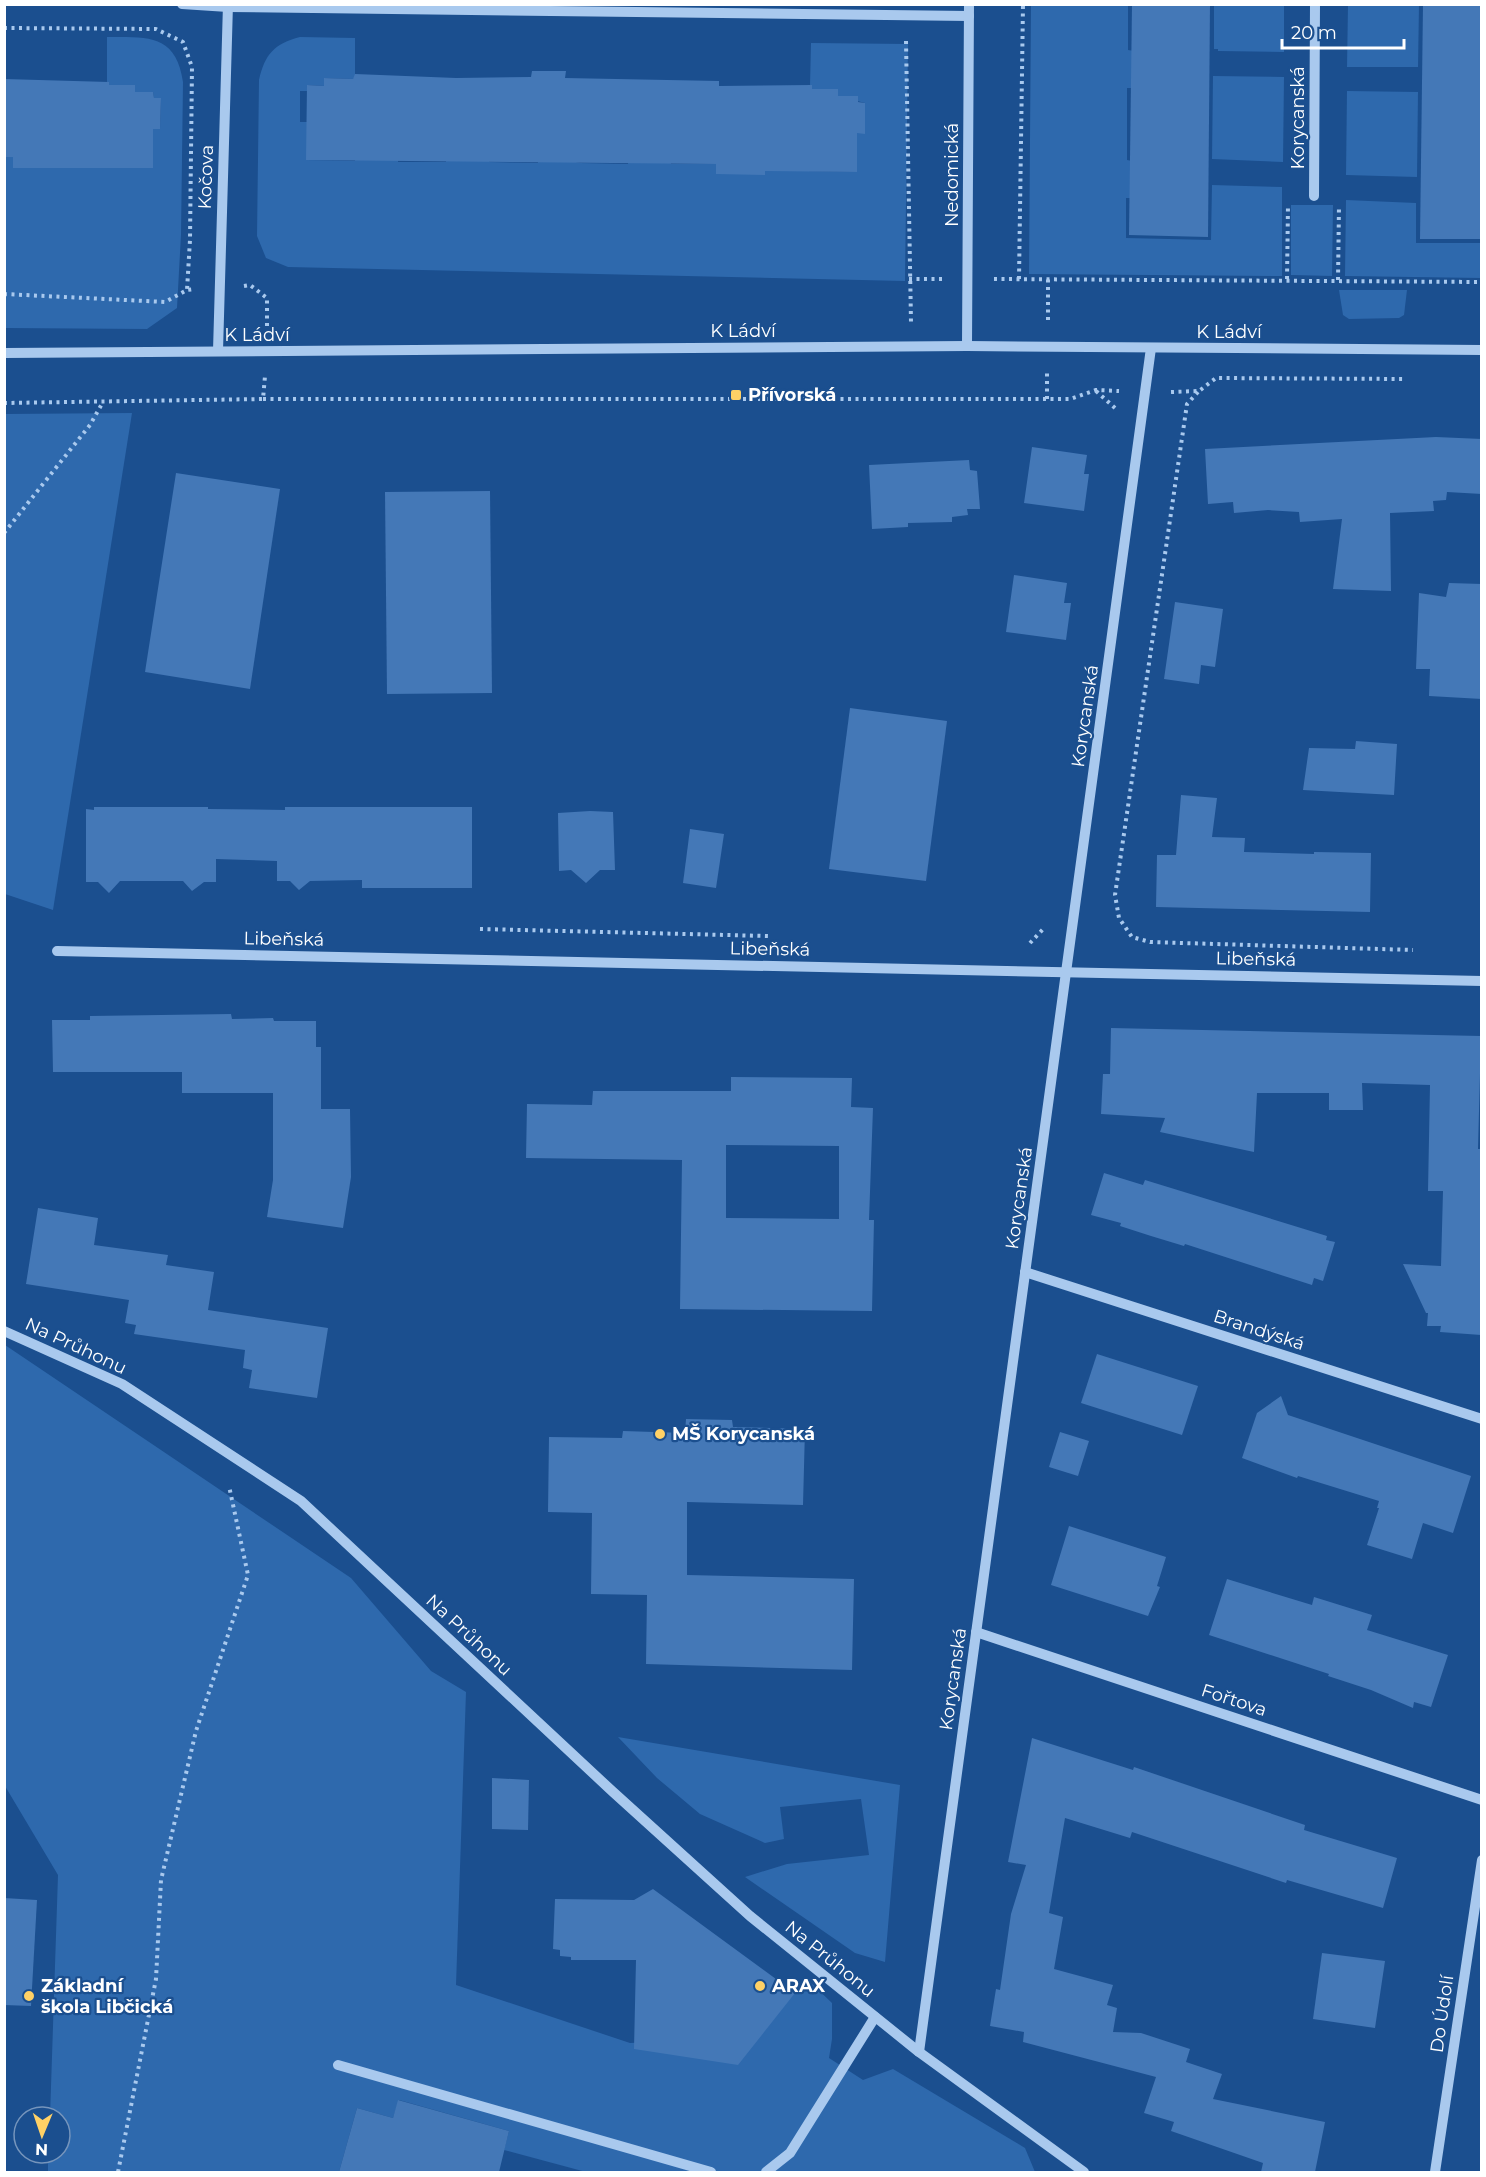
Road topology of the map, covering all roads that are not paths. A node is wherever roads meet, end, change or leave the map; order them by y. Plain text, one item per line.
1 (182, 4) edge
2 (969, 4) edge
3 (1315, 4) edge
4 (228, 6) edge
5 (592, 8) edge
6 (969, 16) junction
7 (1314, 196) dead end
8 (967, 346) junction
9 (1151, 348) junction
10 (1482, 350) edge
11 (218, 351) junction
12 (4, 353) edge
13 (57, 951) dead end
14 (1066, 971) junction
15 (1482, 981) edge
16 (1025, 1272) junction
17 (4, 1331) edge
18 (1482, 1419) edge
19 (976, 1632) junction
20 (1482, 1800) edge
21 (1482, 1860) edge
22 (875, 2017) junction
23 (919, 2052) junction
24 (338, 2066) dead end
25 (711, 2172) edge
26 (766, 2172) edge
27 (1079, 2172) edge
28 (1435, 2172) edge

1 - 4 street
2 - 6 street, Nedomická
3 - 7 street, Korycanská
4 - 5 street
4 - 11 street, Kočova
5 - 6 street
6 - 8 street, Nedomická
8 - 9 street, K Ládví
8 - 11 street, K Ládví
9 - 10 street, K Ládví
9 - 14 street, Korycanská
11 - 12 street, K Ládví
13 - 14 street, Libeňská
14 - 15 street, Libeňská
14 - 16 street, Korycanská
16 - 18 street, Brandýská
16 - 19 street, Korycanská
17 - 22 street, Na Průhonu
19 - 20 street, Fořtova
19 - 23 street, Korycanská
21 - 28 street, Do Údolí
22 - 23 street, Na Průhonu
22 - 26 street, Na Průhonu
23 - 27 street, Na Průhonu
24 - 25 street

